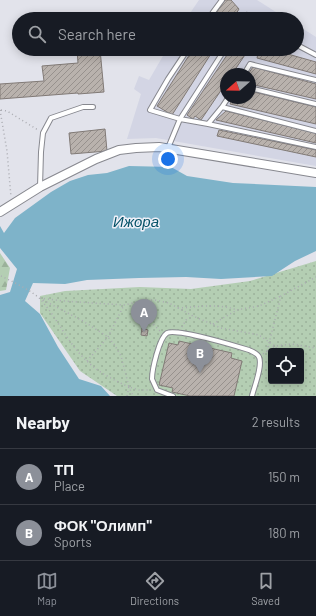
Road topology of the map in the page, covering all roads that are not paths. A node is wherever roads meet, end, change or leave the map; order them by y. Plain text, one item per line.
1 (222, 0) edge
2 (213, 12) edge
3 (304, 48) edge
4 (316, 55) edge
5 (183, 56) edge
6 (220, 56) edge
7 (248, 68) edge
8 (316, 80) edge
9 (256, 89) edge
10 (224, 104) edge
11 (316, 104) edge
12 (93, 107) dead end
13 (222, 107) junction
14 (180, 119) junction
15 (208, 124) junction
16 (316, 131) edge
17 (316, 147) edge
18 (167, 148) junction
19 (316, 173) edge
20 (40, 187) junction
21 (0, 212) edge
22 (173, 396) edge
23 (252, 396) edge

1 - 2 lane
3 - 4 lane
5 - 14 lane
6 - 14 lane
7 - 8 lane
9 - 11 lane
10 - 13 lane
12 - 20 lane
13 - 15 lane
13 - 16 lane
14 - 15 lane
14 - 18 lane
15 - 17 lane
18 - 19 street
18 - 20 street
20 - 21 street
22 - 23 lane

